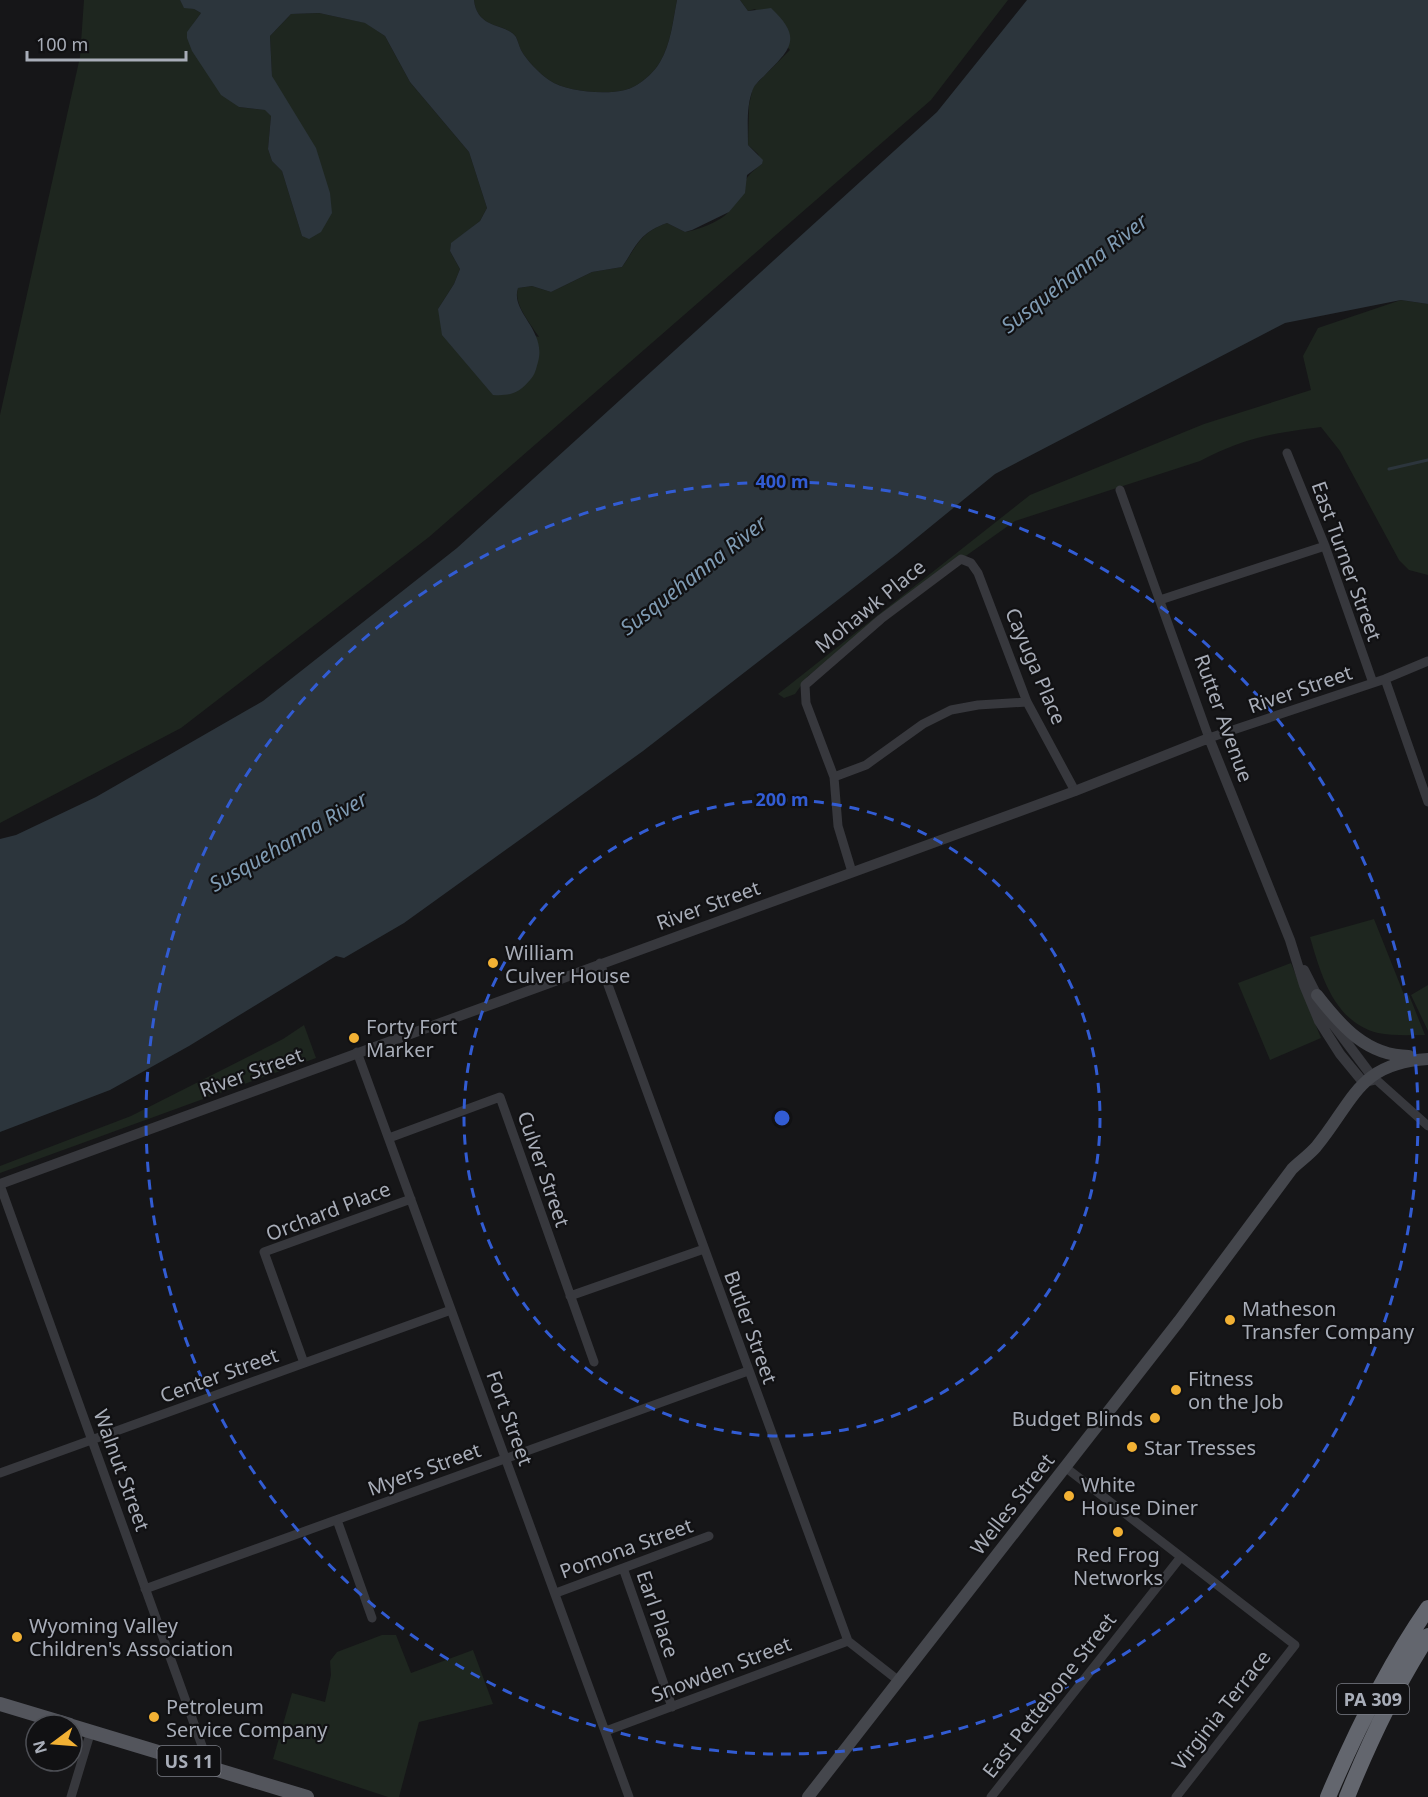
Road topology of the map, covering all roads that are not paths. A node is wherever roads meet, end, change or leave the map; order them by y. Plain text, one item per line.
1 (1287, 453) dead end
2 (1120, 490) dead end
3 (1325, 546) junction
4 (961, 559) joint
5 (1160, 600) junction
6 (1428, 661) edge
7 (1385, 679) junction
8 (1373, 683) junction
9 (1027, 702) junction
10 (1209, 738) junction
11 (834, 777) junction
12 (1075, 791) junction
13 (1428, 802) edge
14 (852, 873) junction
15 (1297, 957) junction
16 (600, 963) junction
17 (1317, 995) junction
18 (357, 1052) junction
19 (1428, 1058) edge
20 (1428, 1067) edge
21 (1367, 1082) junction
22 (1428, 1126) edge
23 (389, 1138) junction
24 (0, 1184) edge
25 (411, 1199) junction
26 (704, 1249) junction
27 (570, 1296) junction
28 (451, 1310) junction
29 (594, 1362) dead end
30 (304, 1363) junction
31 (748, 1371) junction
32 (92, 1440) junction
33 (505, 1459) junction
34 (1065, 1467) junction
35 (0, 1473) edge
36 (337, 1520) junction
37 (709, 1536) dead end
38 (1180, 1558) junction
39 (623, 1568) junction
40 (146, 1589) junction
41 (556, 1593) junction
42 (1428, 1608) edge
43 (372, 1618) dead end
44 (1428, 1636) edge
45 (848, 1641) junction
46 (899, 1680) junction
47 (0, 1704) edge
48 (672, 1707) junction
49 (30, 1713) edge
50 (84, 1729) edge
51 (91, 1731) junction
52 (606, 1731) junction
53 (210, 1768) junction
54 (71, 1797) edge
55 (307, 1797) edge
56 (629, 1797) edge
57 (808, 1797) edge
58 (992, 1797) edge
59 (1176, 1797) edge
60 (1328, 1797) edge
61 (1347, 1797) edge

1 - 3 street, East Turner Street
2 - 5 street, Rutter Avenue
3 - 5 street
3 - 8 street, East Turner Street
4 - 9 street, Cayuga Place
4 - 11 street, Mohawk Place
5 - 10 street, Rutter Avenue
6 - 7 street, River Street
7 - 8 street, River Street
7 - 13 street
8 - 10 street, River Street
9 - 11 street
9 - 12 street, Cayuga Place
10 - 12 street, River Street
10 - 15 street, Rutter Avenue
11 - 14 street
12 - 14 street, River Street
14 - 16 street, River Street
15 - 17 street, Rutter Avenue
15 - 21 street, Rutter Avenue
16 - 18 street, River Street
16 - 26 street, Butler Street
17 - 19 main road
17 - 21 street, Rutter Avenue
18 - 23 street, Fort Street
18 - 24 street, River Street
19 - 21 main road
20 - 21 main road
21 - 22 street, Rutter Avenue
21 - 34 main road, Welles Street
23 - 25 street, Fort Street
23 - 27 street, Culver Street
24 - 32 street, Walnut Street
25 - 28 street, Fort Street
25 - 30 street, Orchard Place
26 - 27 street
26 - 31 street, Butler Street
27 - 29 street, Culver Street
28 - 30 street, Center Street
28 - 33 street, Fort Street
30 - 32 street, Center Street
31 - 33 street, Myers Street
31 - 45 street, Butler Street
32 - 35 street, Center Street
32 - 40 street, Walnut Street
33 - 36 street, Myers Street
33 - 41 street, Fort Street
34 - 38 street
34 - 46 main road, Welles Street
36 - 40 street, Myers Street
36 - 43 street
37 - 39 street, Pomona Street
38 - 58 street, East Pettebone Street
38 - 59 street, Virginia Terrace
39 - 41 street, Pomona Street
39 - 48 street, Earl Place
40 - 53 street, Walnut Street
41 - 52 street, Fort Street
42 - 60 highway, PA 309
44 - 61 highway, PA 309
45 - 46 street
45 - 48 street, Snowden Street
46 - 57 main road, Welles Street
47 - 49 main road, US 11
48 - 52 street, Snowden Street
50 - 51 main road, US 11
51 - 53 main road, US 11
51 - 54 street
52 - 56 street, Fort Street
53 - 55 main road, US 11

